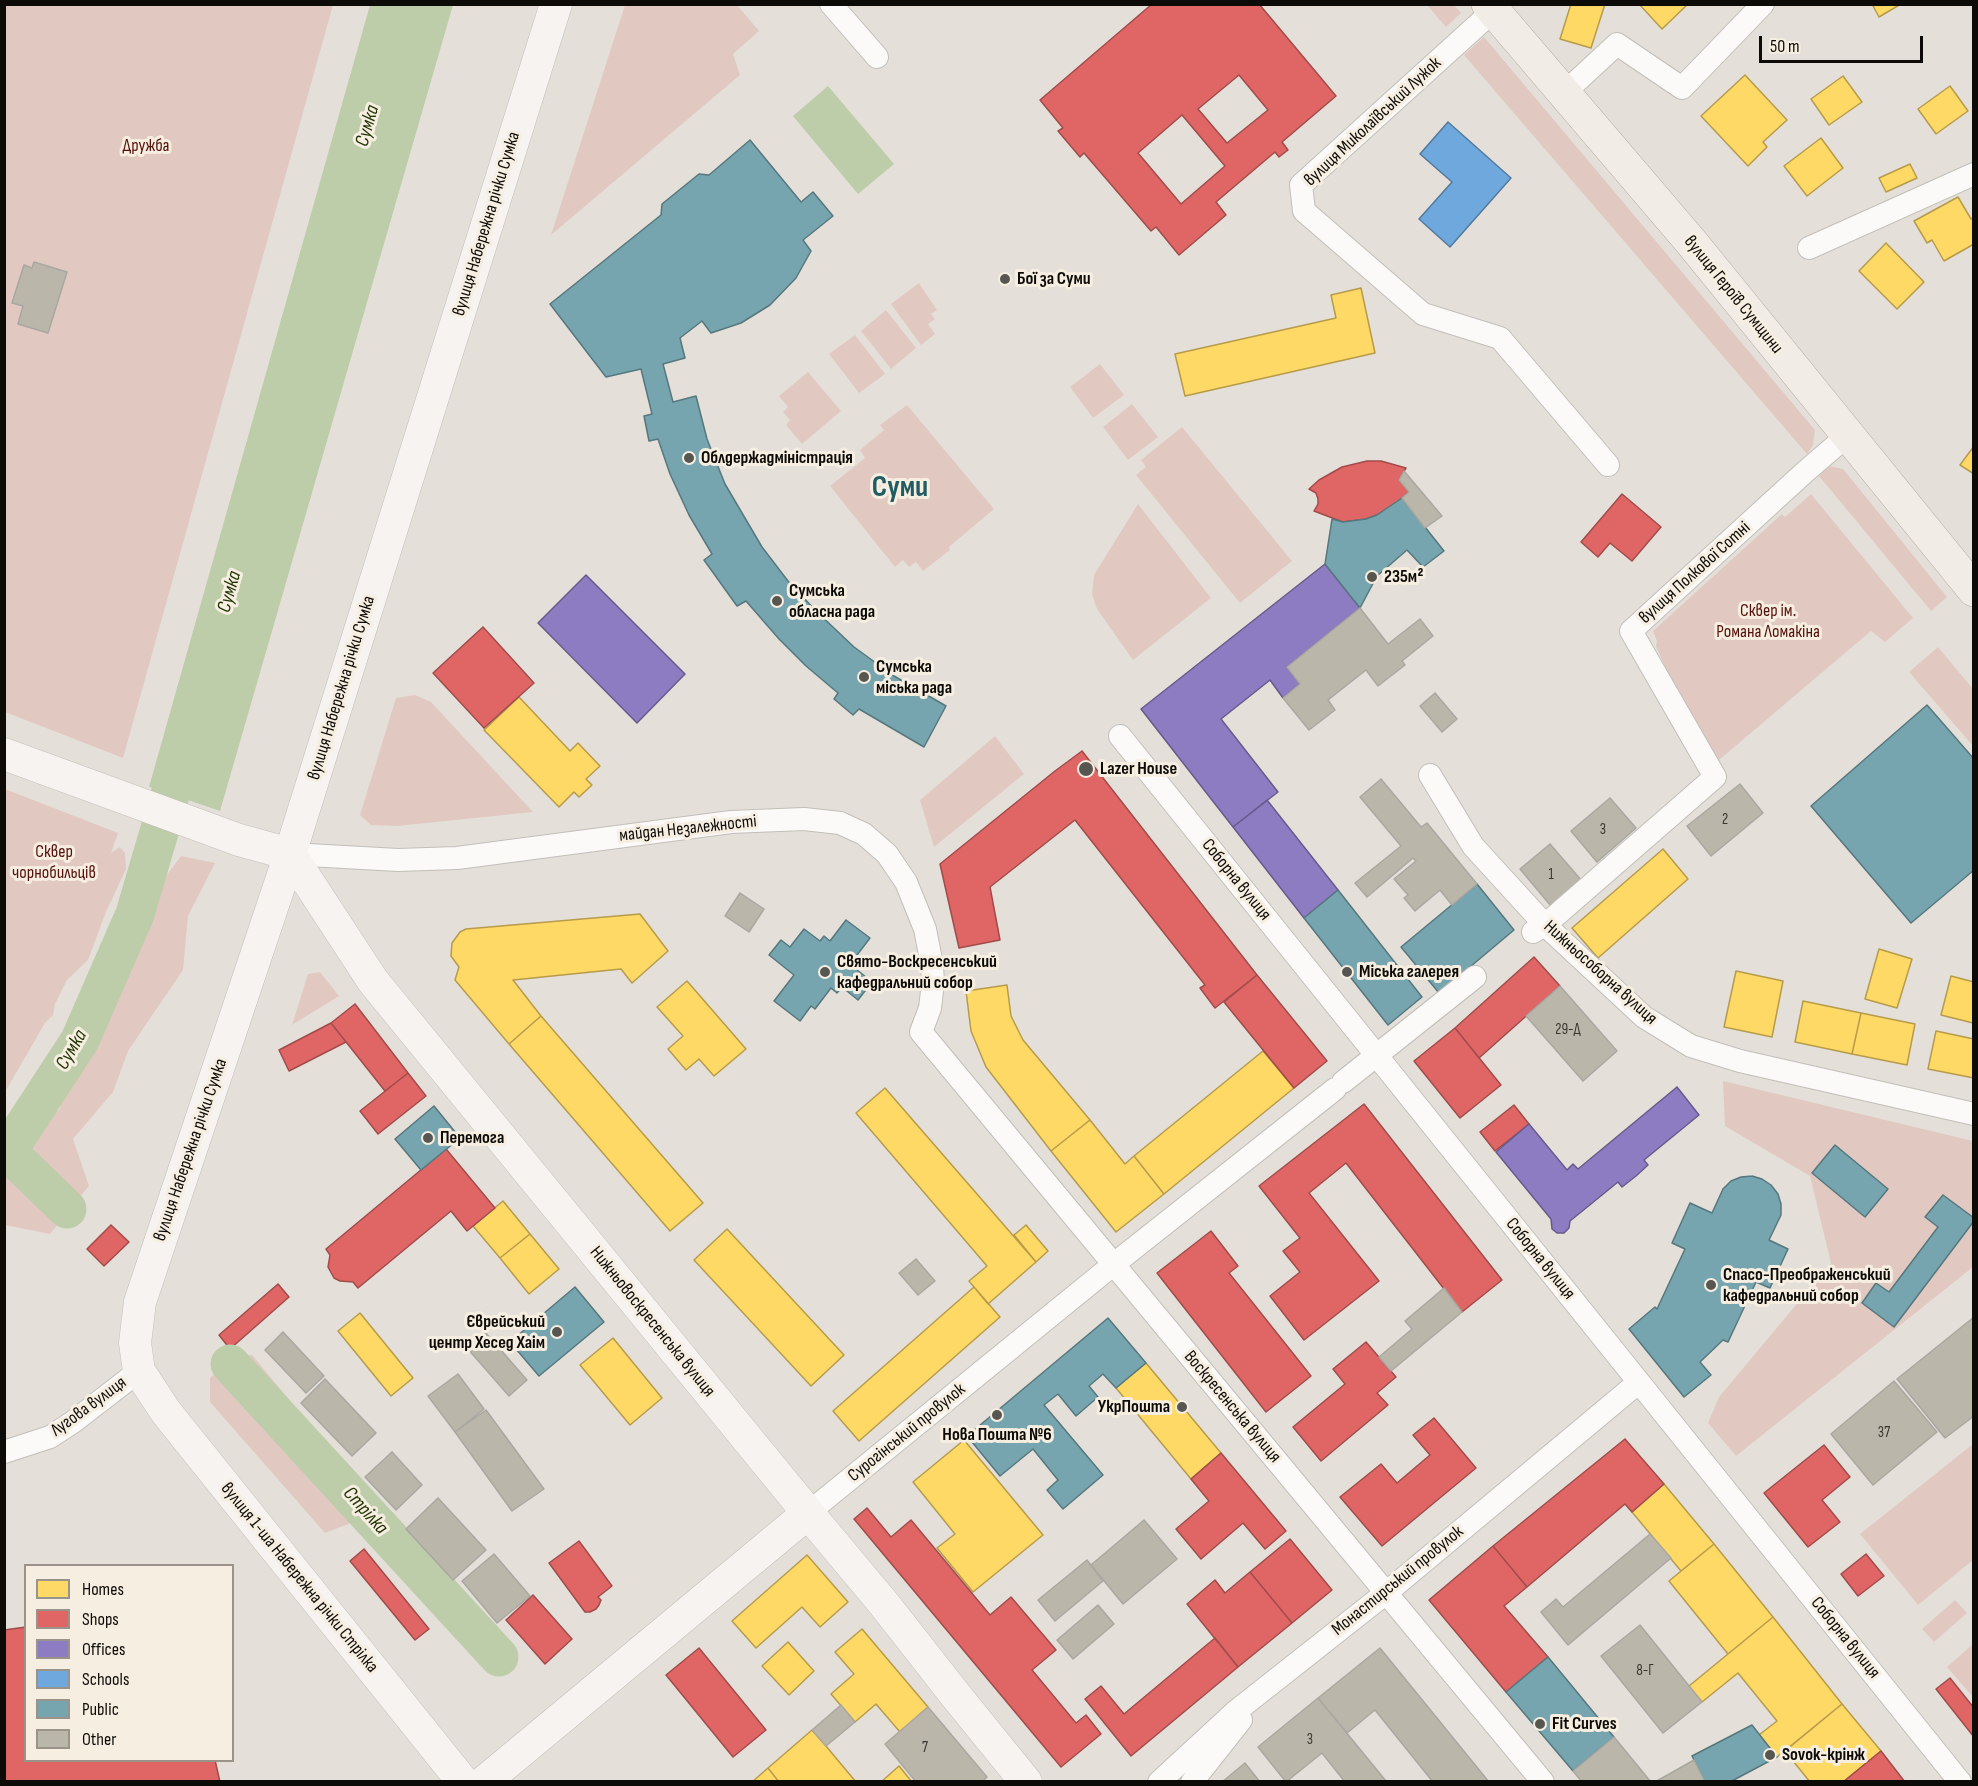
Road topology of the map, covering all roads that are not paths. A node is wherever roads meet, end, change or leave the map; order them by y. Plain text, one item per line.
1 (556, 4) edge
2 (831, 4) edge
3 (1763, 4) edge
4 (1491, 8) edge
5 (877, 57) dead end
6 (1564, 93) junction
7 (1974, 174) edge
8 (1809, 248) dead end
9 (1848, 435) junction
10 (1608, 465) dead end
11 (1970, 576) edge
12 (1120, 736) dead end
13 (4, 754) edge
14 (1430, 775) dead end
15 (290, 854) junction
16 (1539, 928) junction
17 (1475, 977) dead end
18 (921, 1032) joint
19 (1377, 1055) junction
20 (1974, 1114) edge
21 (1114, 1264) junction
22 (139, 1371) junction
23 (1639, 1382) junction
24 (4, 1452) edge
25 (807, 1513) junction
26 (1386, 1593) junction
27 (1235, 1712) junction
28 (463, 1782) edge
29 (484, 1782) edge
30 (1026, 1782) edge
31 (1159, 1782) edge
32 (1192, 1782) edge
33 (1543, 1782) edge
34 (1960, 1782) edge

1 - 15 main road, вулиця Набережна річки Сумка
2 - 5 street
3 - 6 street
4 - 6 main road, вулиця Героїв Сумщини
4 - 10 street, вулиця Миколаївський Лужок
6 - 9 main road, вулиця Героїв Сумщини
7 - 8 street
9 - 11 main road, вулиця Героїв Сумщини
9 - 16 street, вулиця Полкової Сотні
12 - 19 street, Соборна вулиця
13 - 15 main road
14 - 16 street, Нижньособорна вулиця
15 - 18 street, майдан Незалежності
15 - 22 main road, вулиця Набережна річки Сумка
15 - 25 main road, Нижньовоскресенська вулиця
16 - 20 street, Нижньособорна вулиця
17 - 19 street, Сурогінський провулок
18 - 21 street, Воскресенська вулиця
19 - 21 street, Сурогінський провулок
19 - 23 street, Соборна вулиця
21 - 25 street, Сурогінський провулок
21 - 26 street, Воскресенська вулиця
22 - 24 street, Лугова вулиця
22 - 28 main road, вулиця 1-ша Набережна річки Стрілка
23 - 26 street, Монастирський провулок
23 - 34 street, Соборна вулиця
25 - 29 main road, Сурогінський провулок
25 - 30 main road, Нижньовоскресенська вулиця
26 - 27 street, Монастирський провулок
26 - 33 street, Воскресенська вулиця
27 - 31 street, Монастирський провулок
27 - 32 street

